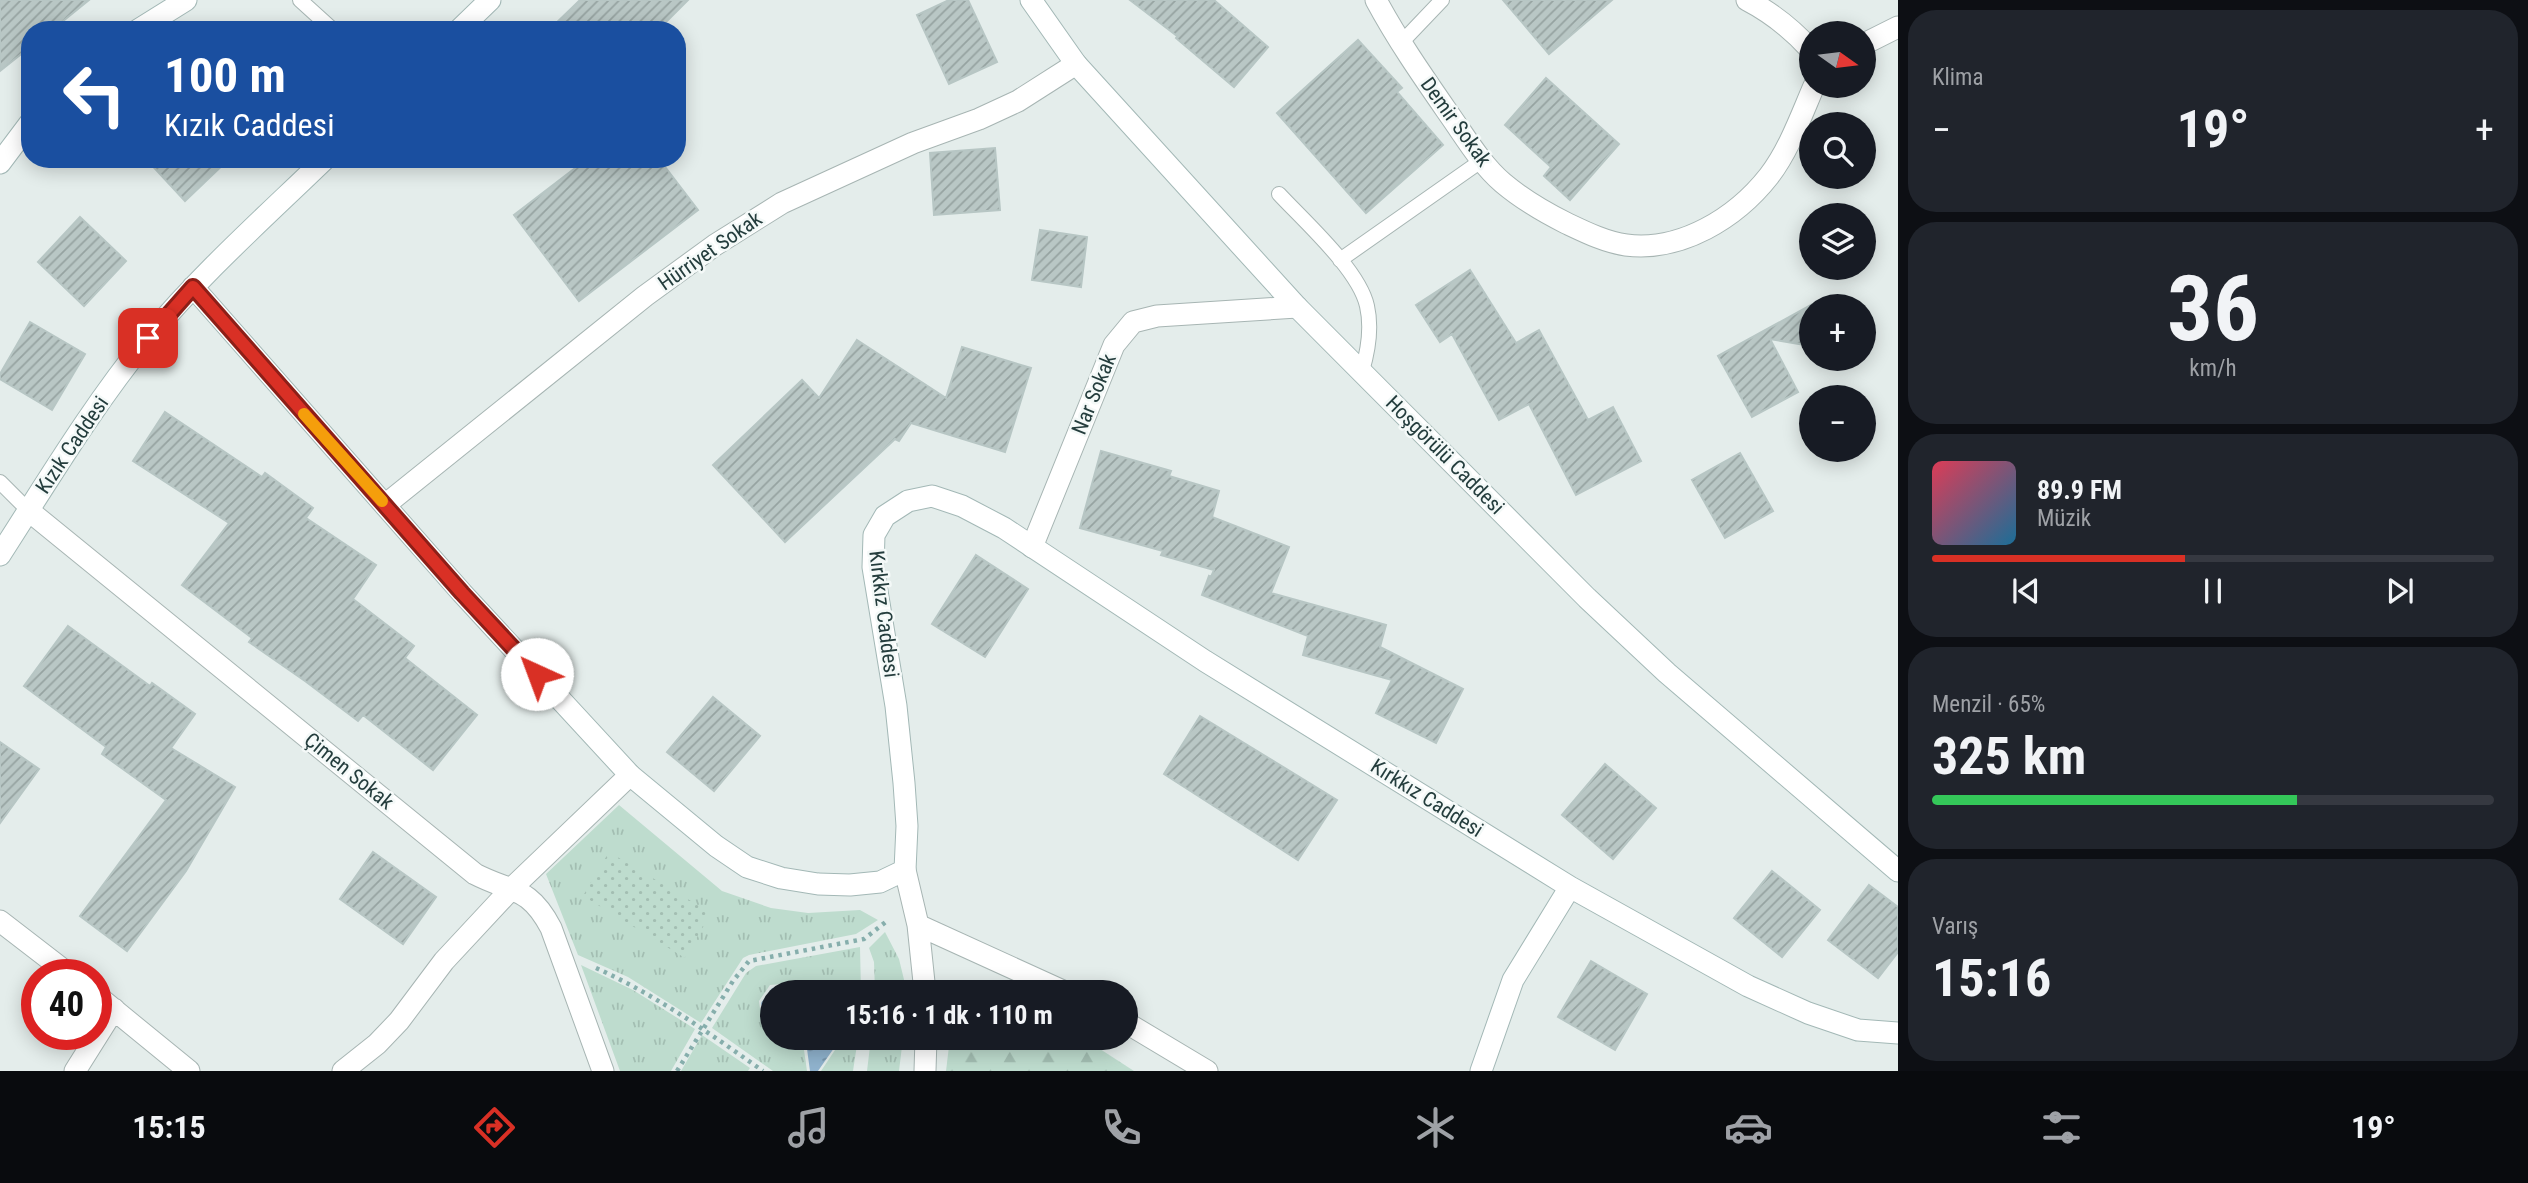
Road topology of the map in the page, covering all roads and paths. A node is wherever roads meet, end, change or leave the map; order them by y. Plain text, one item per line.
1 (186, 0) edge
2 (300, 0) edge
3 (489, 0) edge
4 (1031, 0) edge
5 (1376, 0) edge
6 (1442, 0) edge
7 (1747, 0) edge
8 (152, 21) edge
9 (323, 21) edge
10 (468, 21) edge
11 (1898, 27) edge
12 (1799, 37) edge
13 (1876, 38) edge
14 (1401, 44) junction
15 (1076, 64) junction
16 (1809, 98) edge
17 (21, 134) edge
18 (1, 158) edge
19 (1481, 161) junction
20 (316, 168) edge
21 (1279, 194) dead end
22 (1340, 260) junction
23 (193, 287) junction
24 (1297, 307) junction
25 (1362, 371) junction
26 (0, 482) edge
27 (385, 505) junction
28 (29, 510) junction
29 (1032, 547) junction
30 (0, 555) edge
31 (630, 775) junction
32 (905, 870) junction
33 (1898, 871) edge
34 (1570, 887) junction
35 (512, 888) junction
36 (912, 901) junction
37 (0, 921) edge
38 (918, 925) junction
39 (560, 952) junction
40 (49, 959) edge
41 (924, 980) edge
42 (1039, 980) edge
43 (114, 1009) joint
44 (703, 1028) junction
45 (1138, 1030) edge
46 (1898, 1033) edge
47 (926, 1050) edge
48 (754, 1069) edge
49 (75, 1071) edge
50 (189, 1071) edge
51 (343, 1071) edge
52 (603, 1071) edge
53 (677, 1071) edge
54 (763, 1071) edge
55 (925, 1071) edge
56 (1207, 1071) edge
57 (1480, 1071) edge

1 - 8 street
2 - 9 lane
3 - 10 street
4 - 15 street, Hoşgörülü Caddesi
5 - 14 street, Demir Sokak
6 - 14 lane
7 - 12 street
11 - 13 street
14 - 19 street, Demir Sokak
15 - 24 street, Hoşgörülü Caddesi
15 - 27 street, Hürriyet Sokak
16 - 19 street, Demir Sokak
17 - 18 street
19 - 22 lane
20 - 23 street, Kızık Caddesi
21 - 22 lane
22 - 25 lane
23 - 27 street
23 - 28 street, Kızık Caddesi
24 - 25 street, Hoşgörülü Caddesi
24 - 29 street, Nar Sokak
25 - 33 street, Hoşgörülü Caddesi
26 - 28 lane
27 - 31 street
28 - 30 street, Kızık Caddesi
28 - 35 street, Çimen Sokak
29 - 32 street, Kırkkız Caddesi
29 - 34 street, Kırkkız Caddesi
31 - 32 street
31 - 35 street
32 - 36 street, Kırkkız Caddesi
34 - 46 street, Kırkkız Caddesi
34 - 57 street
35 - 39 street, Çimen Sokak
35 - 51 street
36 - 38 street, Kırkkız Caddesi
36 - 44 path
37 - 40 street
38 - 41 street, Kırkkız Caddesi
38 - 42 street
39 - 44 path
39 - 52 street, Çimen Sokak
43 - 49 street
43 - 50 street
44 - 48 path
44 - 53 path
45 - 56 street
47 - 55 street
48 - 54 path

